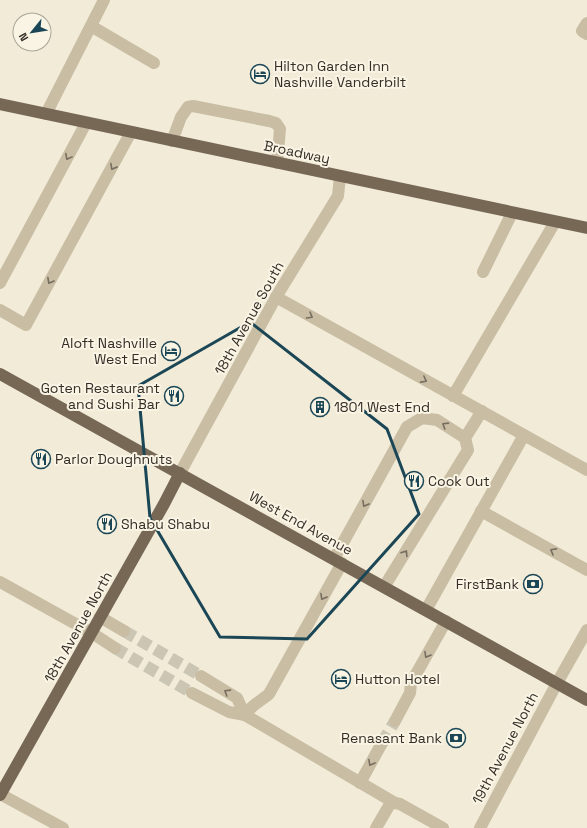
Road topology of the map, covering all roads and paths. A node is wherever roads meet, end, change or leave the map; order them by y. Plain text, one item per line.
1 (104, 0) edge
2 (587, 22) edge
3 (91, 26) junction
4 (587, 34) edge
5 (154, 62) dead end
6 (0, 104) edge
7 (46, 114) junction
8 (86, 123) junction
9 (131, 132) junction
10 (172, 141) junction
11 (277, 163) junction
12 (340, 176) junction
13 (512, 213) junction
14 (555, 222) junction
15 (587, 228) edge
16 (484, 272) dead end
17 (0, 283) edge
18 (276, 297) junction
19 (0, 310) edge
20 (0, 374) edge
21 (453, 396) junction
22 (482, 411) junction
23 (524, 435) junction
24 (466, 438) junction
25 (587, 470) edge
26 (180, 473) junction
27 (481, 511) junction
28 (338, 561) junction
29 (587, 570) edge
30 (0, 582) edge
31 (384, 587) junction
32 (426, 610) junction
33 (100, 617) junction
34 (446, 621) junction
35 (587, 630) edge
36 (124, 631) tunnel mouth
37 (92, 633) junction
38 (115, 648) tunnel mouth
39 (201, 676) tunnel mouth
40 (557, 683) junction
41 (192, 692) tunnel mouth
42 (587, 700) edge
43 (245, 715) junction
44 (395, 721) tunnel mouth
45 (382, 743) tunnel mouth
46 (360, 783) junction
47 (0, 794) edge
48 (395, 803) junction
49 (63, 828) edge
50 (376, 828) edge
51 (443, 828) edge
52 (480, 828) edge

1 - 3 street
2 - 4 street
3 - 5 street
3 - 7 street
6 - 7 main road, Broadway
7 - 8 main road, Broadway
8 - 9 main road, Broadway
8 -> 17 street
9 - 10 main road, Broadway
9 -> 19 street
10 - 11 main road, Broadway
10 - 11 street
11 - 12 main road, Broadway
12 - 13 main road, Broadway
12 - 18 street, 18th Avenue South
13 - 14 main road, Broadway
13 - 16 street
14 - 15 main road, Broadway
14 - 21 street
18 -> 21 street
18 - 26 street, 18th Avenue South
20 - 26 main road, West End Avenue
21 - 22 street
22 - 23 street
22 - 24 street
23 - 25 street
23 - 27 street
24 -> 28 street
31 -> 24 street
26 - 28 main road, West End Avenue
26 - 33 main road, 18th Avenue North
29 -> 27 street
27 - 32 street
28 - 31 main road, West End Avenue
28 -> 43 street
30 - 37 street
31 - 32 main road, West End Avenue
32 - 34 main road, West End Avenue
33 - 36 street
33 - 37 main road, 18th Avenue North
34 - 40 main road, West End Avenue
34 -> 44 street
35 - 40 street, 19th Avenue North
37 - 38 street
37 - 47 main road, 18th Avenue North
43 -> 39 street
40 - 42 main road, West End Avenue
40 - 52 street, 19th Avenue North
41 - 43 street
43 - 46 street
45 -> 46 street
46 - 48 street
47 - 49 street
48 - 50 street
48 - 51 street

